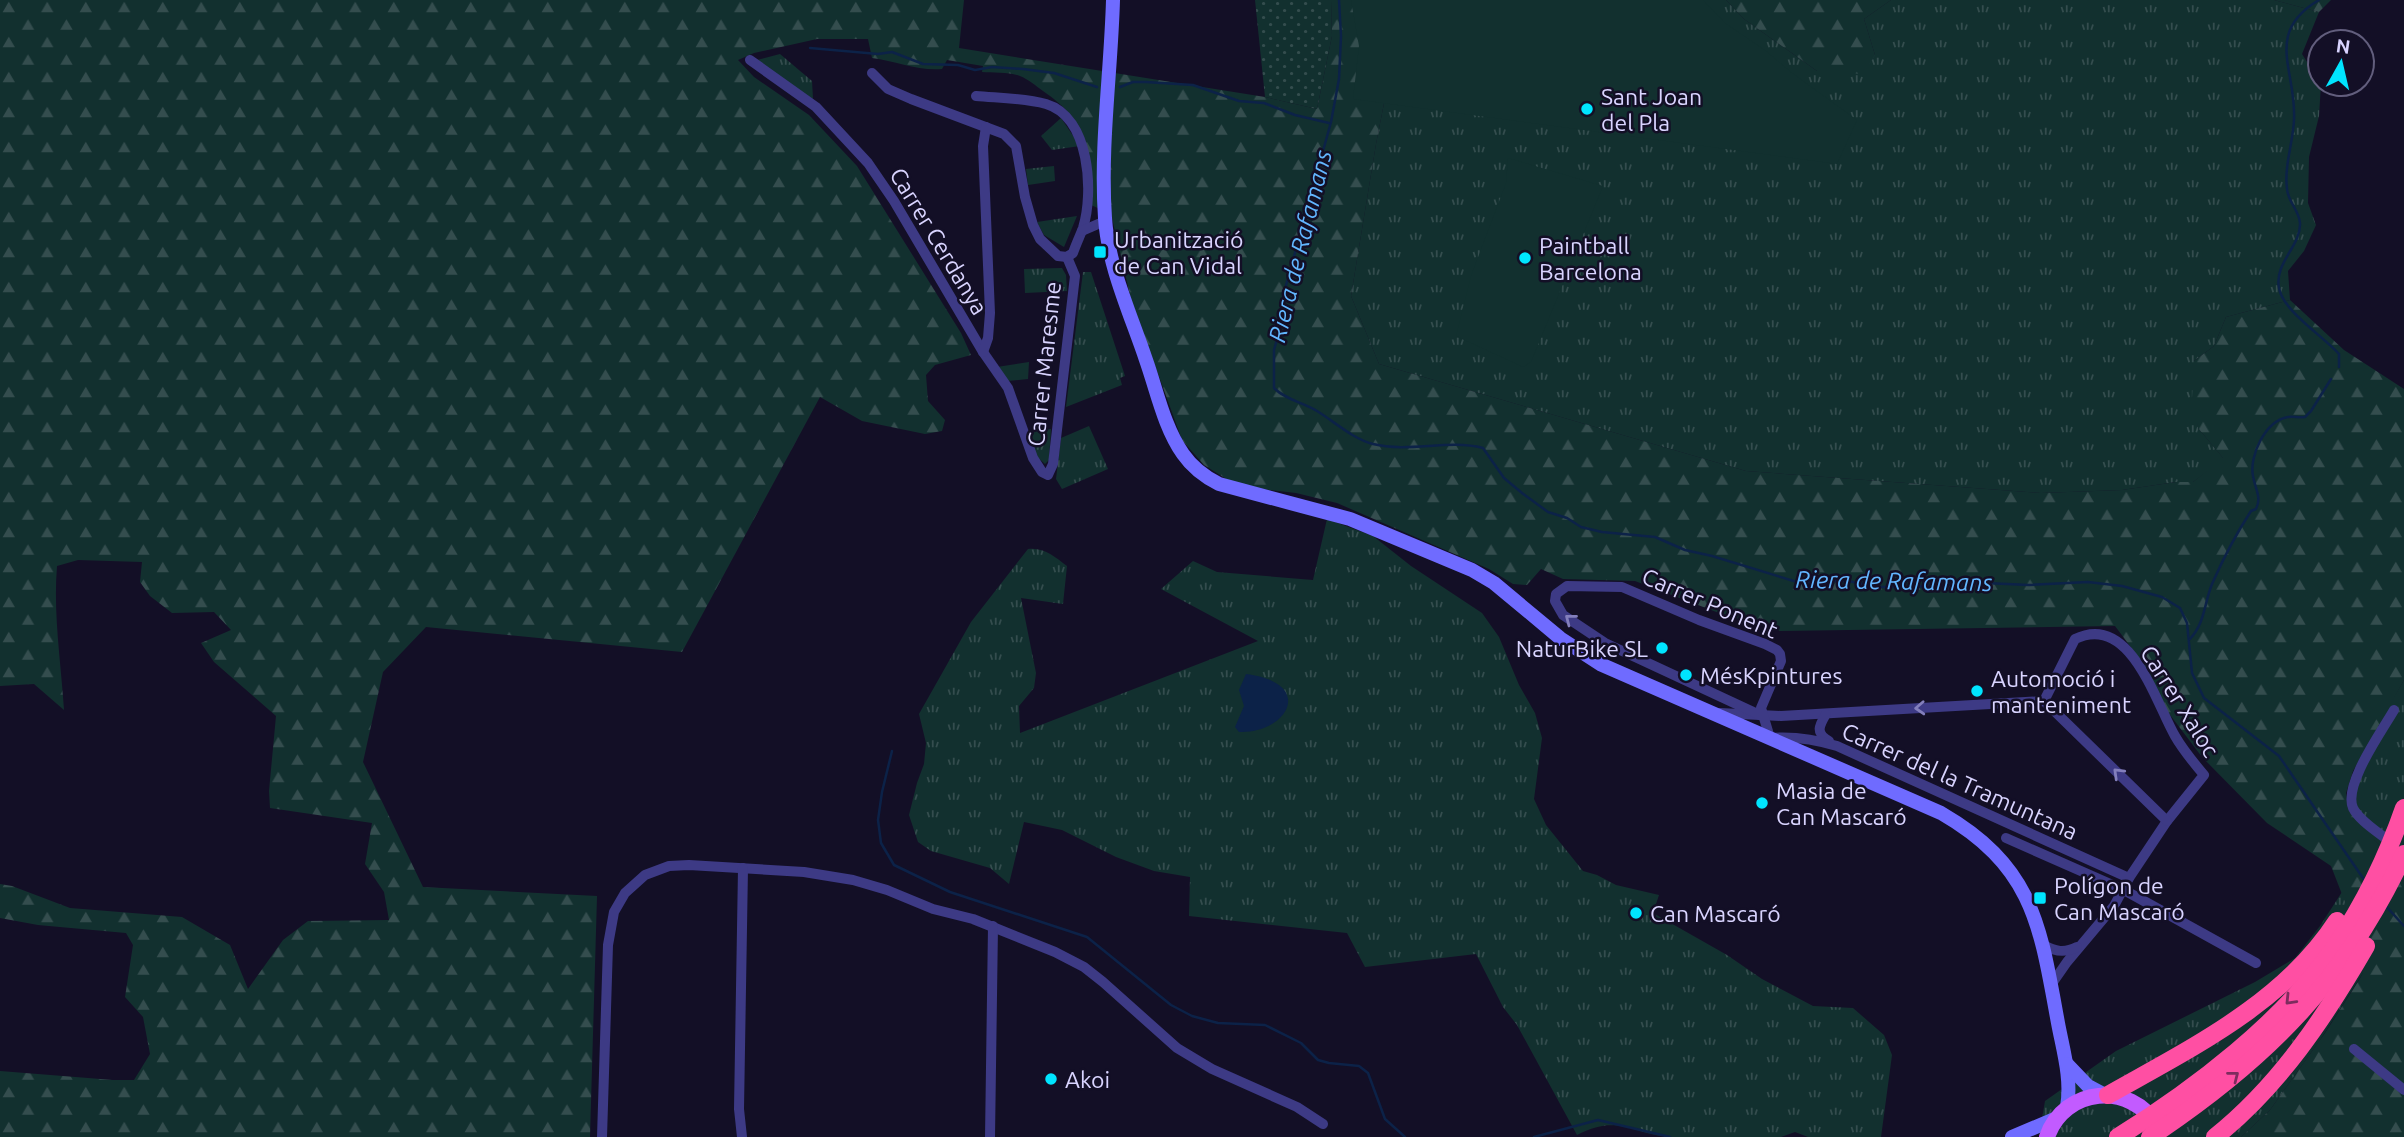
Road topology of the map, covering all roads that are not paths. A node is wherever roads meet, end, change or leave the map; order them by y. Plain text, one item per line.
1 (1113, 0) edge
2 (750, 60) dead end
3 (872, 73) dead end
4 (976, 96) dead end
5 (986, 127) junction
6 (1085, 212) junction
7 (1105, 215) junction
8 (1082, 231) junction
9 (1067, 257) junction
10 (983, 352) junction
11 (1048, 475) joint
12 (2044, 701) junction
13 (2395, 710) dead end
14 (1710, 712) junction
15 (1826, 714) junction
16 (1762, 716) junction
17 (1770, 738) junction
18 (1837, 746) junction
19 (2167, 821) junction
20 (2393, 829) edge
21 (2006, 838) dead end
22 (2401, 859) edge
23 (743, 868) junction
24 (2129, 878) junction
25 (2123, 890) junction
26 (993, 926) junction
27 (2083, 943) junction
28 (2044, 945) junction
29 (2338, 955) junction
30 (2256, 962) dead end
31 (2051, 985) junction
32 (2354, 1049) dead end
33 (2066, 1064) junction
34 (2404, 1090) edge
35 (2105, 1094) junction
36 (2175, 1111) junction
37 (2062, 1113) junction
38 (1323, 1124) dead end
39 (602, 1137) edge
40 (742, 1137) edge
41 (990, 1137) edge
42 (2012, 1137) edge
43 (2047, 1137) edge
44 (2118, 1137) edge
45 (2150, 1137) edge
46 (2162, 1137) edge
47 (2215, 1137) edge

1 - 7 main road
2 - 10 street, Carrer Cerdanya
3 - 5 street
4 - 6 street
5 - 9 street
5 - 10 street
6 - 7 street
6 - 8 street
7 - 8 street
7 - 14 main road
8 - 9 street
9 - 11 street, Carrer Maresme
10 - 11 street, Carrer Cerdanya
12 -> 15 street, Carrer Ponent
19 -> 12 street
12 - 19 street, Carrer Xaloc
13 - 20 street
14 - 16 street, Carrer Ponent
14 - 17 main road
15 - 16 street, Carrer Ponent
15 - 18 street
16 -> 16 street, Carrer Ponent
16 - 17 street
17 - 18 street, Carrer del la Tramuntana
17 - 28 main road
18 - 24 street, Carrer del la Tramuntana
19 - 24 street, Carrer Xaloc
20 - 29 highway
21 - 25 street
22 - 29 highway
23 - 26 street
23 - 39 street
23 - 40 street
24 - 25 street, Carrer Xaloc
25 - 27 street, Carrer Xaloc
25 - 30 street
26 - 38 street
26 - 41 street
27 - 28 street
27 - 31 street, Carrer Xaloc
28 - 31 main road
29 - 35 highway
29 - 36 highway
29 - 47 highway
31 - 33 main road
32 - 34 street
33 - 35 main road
33 - 37 main road
35 - 37 main road
35 - 46 main road
36 - 44 highway
36 - 45 highway
37 - 42 main road
37 - 43 main road

